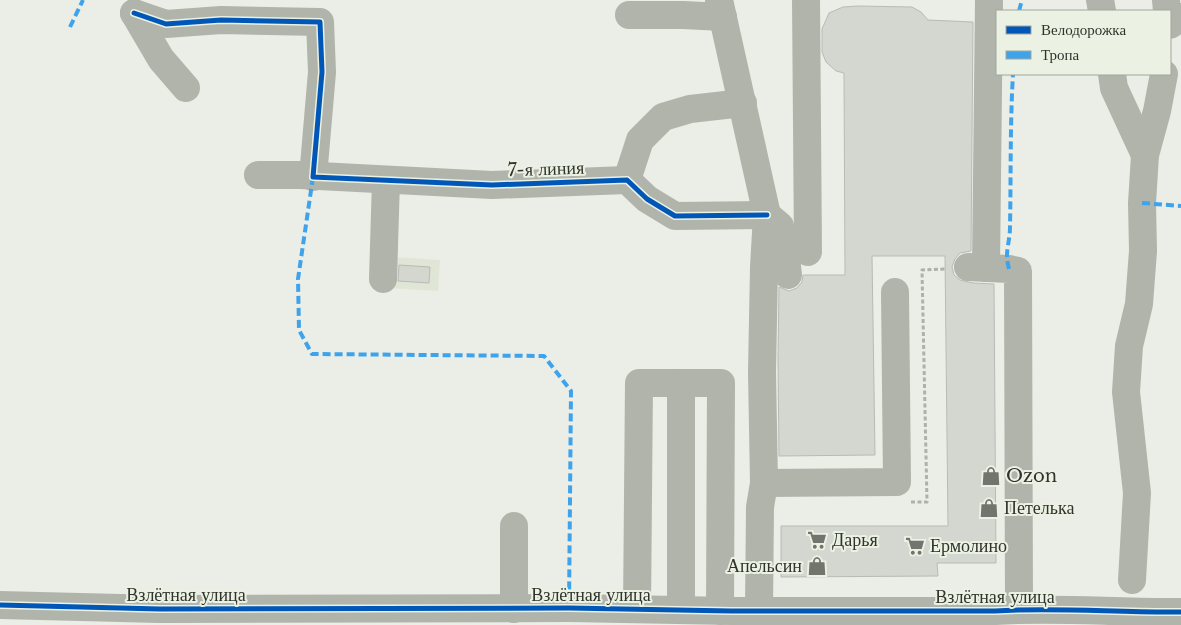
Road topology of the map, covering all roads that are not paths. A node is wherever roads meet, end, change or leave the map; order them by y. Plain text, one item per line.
1 (806, 0) edge
2 (989, 0) edge
3 (721, 9) edge
4 (629, 15) dead end
5 (1112, 75) edge
6 (1164, 75) edge
7 (186, 88) dead end
8 (743, 103) junction
9 (1145, 155) junction
10 (258, 175) dead end
11 (313, 177) junction
12 (386, 180) junction
13 (627, 180) junction
14 (767, 215) junction
15 (808, 252) dead end
16 (788, 275) dead end
17 (383, 279) dead end
18 (895, 292) dead end
19 (681, 384) junction
20 (764, 483) junction
21 (514, 526) dead end
22 (1132, 580) dead end
23 (0, 605) edge
24 (514, 609) junction
25 (637, 609) junction
26 (681, 610) junction
27 (759, 610) junction
28 (1181, 612) edge
29 (727, 615) edge
30 (1003, 615) edge
31 (467, 617) edge
32 (593, 617) edge
33 (1131, 619) edge

1 - 15 street
2 - 30 street
3 - 4 street
3 - 8 street
5 - 9 street
6 - 9 street
7 - 11 street
8 - 13 street
8 - 14 street
9 - 22 street
10 - 11 street, 7-я линия
11 - 12 street, 7-я линия
12 - 13 street, 7-я линия
12 - 17 street
13 - 14 street
14 - 16 street
14 - 20 street
18 - 20 street
19 - 25 street
19 - 26 street
19 - 29 street
20 - 27 street
21 - 24 street
23 - 31 street, Взлётная улица
24 - 31 street, Взлётная улица
24 - 32 street, Взлётная улица
25 - 26 street, Взлётная улица
25 - 32 street, Взлётная улица
26 - 29 street, Взлётная улица
27 - 29 street, Взлётная улица
27 - 30 street, Взлётная улица
28 - 33 street, Взлётная улица
30 - 33 street, Взлётная улица

